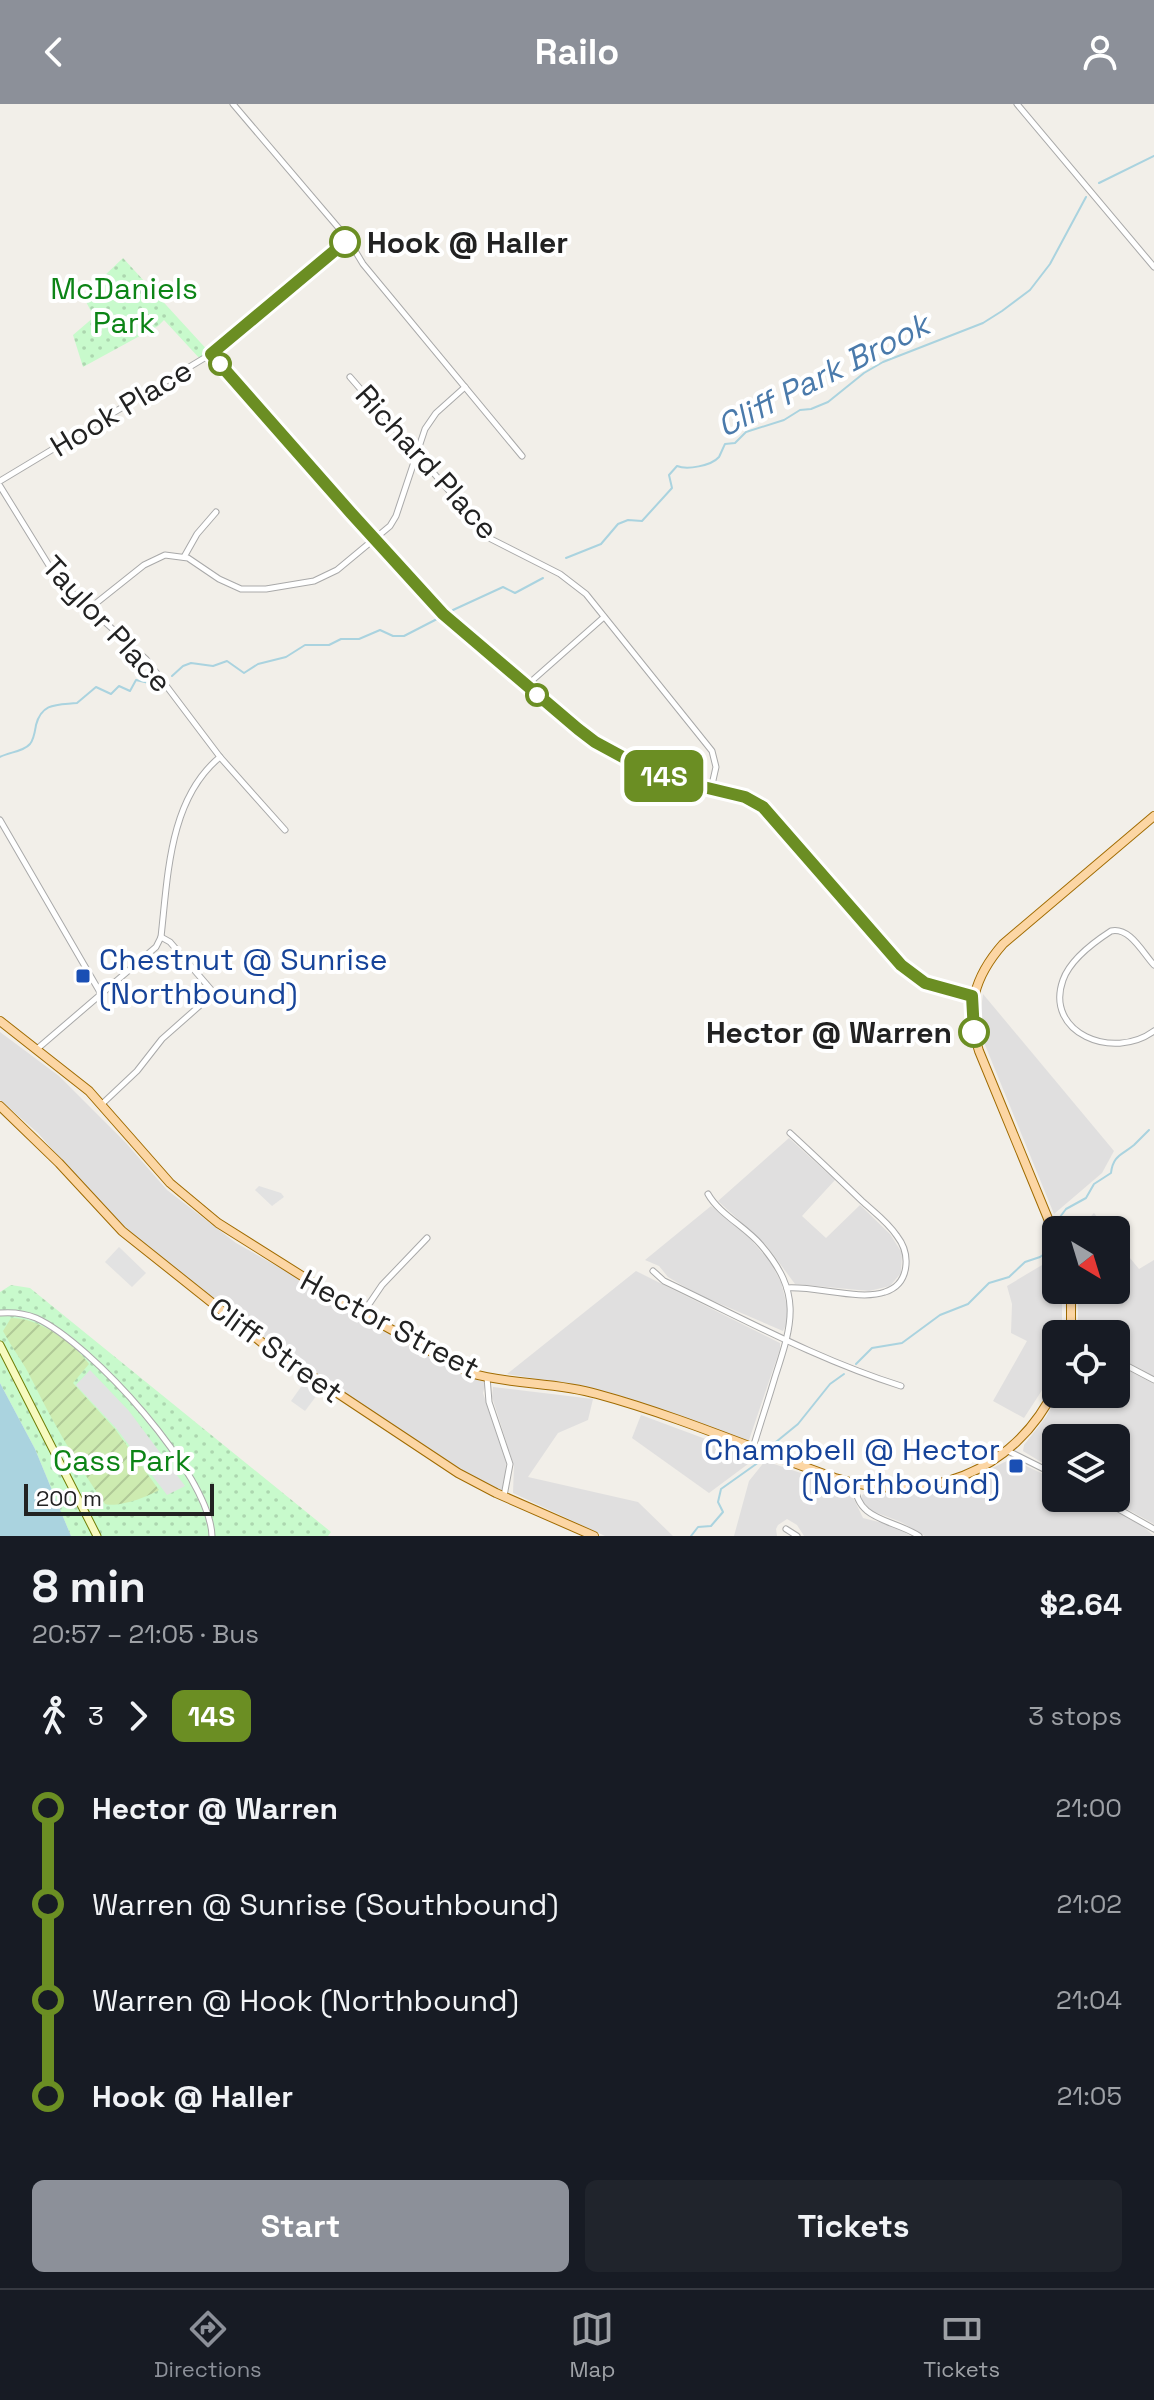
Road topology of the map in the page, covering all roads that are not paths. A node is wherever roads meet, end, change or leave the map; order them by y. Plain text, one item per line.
1 (233, 104) edge
2 (1017, 104) edge
3 (348, 239) junction
4 (1154, 267) edge
5 (211, 354) junction
6 (350, 377) dead end
7 (465, 387) junction
8 (416, 454) junction
9 (522, 456) dead end
10 (0, 483) edge
11 (216, 512) dead end
12 (375, 540) junction
13 (184, 557) junction
14 (90, 608) junction
15 (604, 617) junction
16 (526, 686) junction
17 (220, 757) junction
18 (711, 789) junction
19 (1154, 816) edge
20 (0, 820) edge
21 (285, 830) dead end
22 (161, 937) junction
23 (1154, 965) edge
24 (101, 994) junction
25 (972, 996) junction
26 (0, 1021) edge
27 (1154, 1031) edge
28 (37, 1049) junction
29 (102, 1104) junction
30 (0, 1106) edge
31 (790, 1133) dead end
32 (708, 1194) dead end
33 (1047, 1216) edge
34 (427, 1238) dead end
35 (653, 1271) dead end
36 (787, 1288) junction
37 (0, 1313) edge
38 (362, 1314) junction
39 (788, 1341) junction
40 (0, 1345) edge
41 (1130, 1367) edge
42 (487, 1377) junction
43 (1154, 1380) edge
44 (901, 1386) dead end
45 (1045, 1408) edge
46 (753, 1449) junction
47 (1008, 1451) junction
48 (1042, 1468) edge
49 (855, 1484) junction
50 (504, 1497) junction
51 (1124, 1512) edge
52 (786, 1529) dead end
53 (1154, 1529) edge
54 (97, 1536) edge
55 (212, 1536) edge
56 (594, 1536) edge
57 (797, 1536) edge
58 (919, 1536) edge

1 - 3 street
2 - 4 street
3 - 5 street, Hook Place
3 - 7 street
5 - 10 street, Hook Place
5 - 12 street
6 - 8 street, Richard Place
7 - 8 street
7 - 9 street
8 - 12 street
8 - 15 street, Richard Place
10 - 14 street, Taylor Place
11 - 13 street
12 - 13 street
12 - 16 street
13 - 14 street
14 - 17 street, Taylor Place
15 - 16 street
15 - 18 street, Richard Place
16 - 18 street
17 - 21 street, Taylor Place
17 - 22 street
18 - 25 street
19 - 25 main road
20 - 24 street
22 - 24 street
22 - 29 street
23 - 27 street
24 - 28 street
25 - 33 main road
26 - 28 main road, Hector Street
28 - 29 main road, Hector Street
29 - 38 main road, Hector Street
30 - 50 main road, Cliff Street
31 - 36 street
32 - 36 street
34 - 38 street
35 - 39 street
36 - 39 street
37 - 55 street
38 - 42 main road, Hector Street
39 - 44 street
39 - 46 street
40 - 54 main road
41 - 43 street
42 - 46 main road, Hector Street
42 - 50 street
45 - 47 main road, Hector Street
46 - 49 main road, Hector Street
47 - 48 street
47 - 49 main road, Hector Street
49 - 58 street
50 - 56 main road, Cliff Street
51 - 53 street
52 - 57 street

